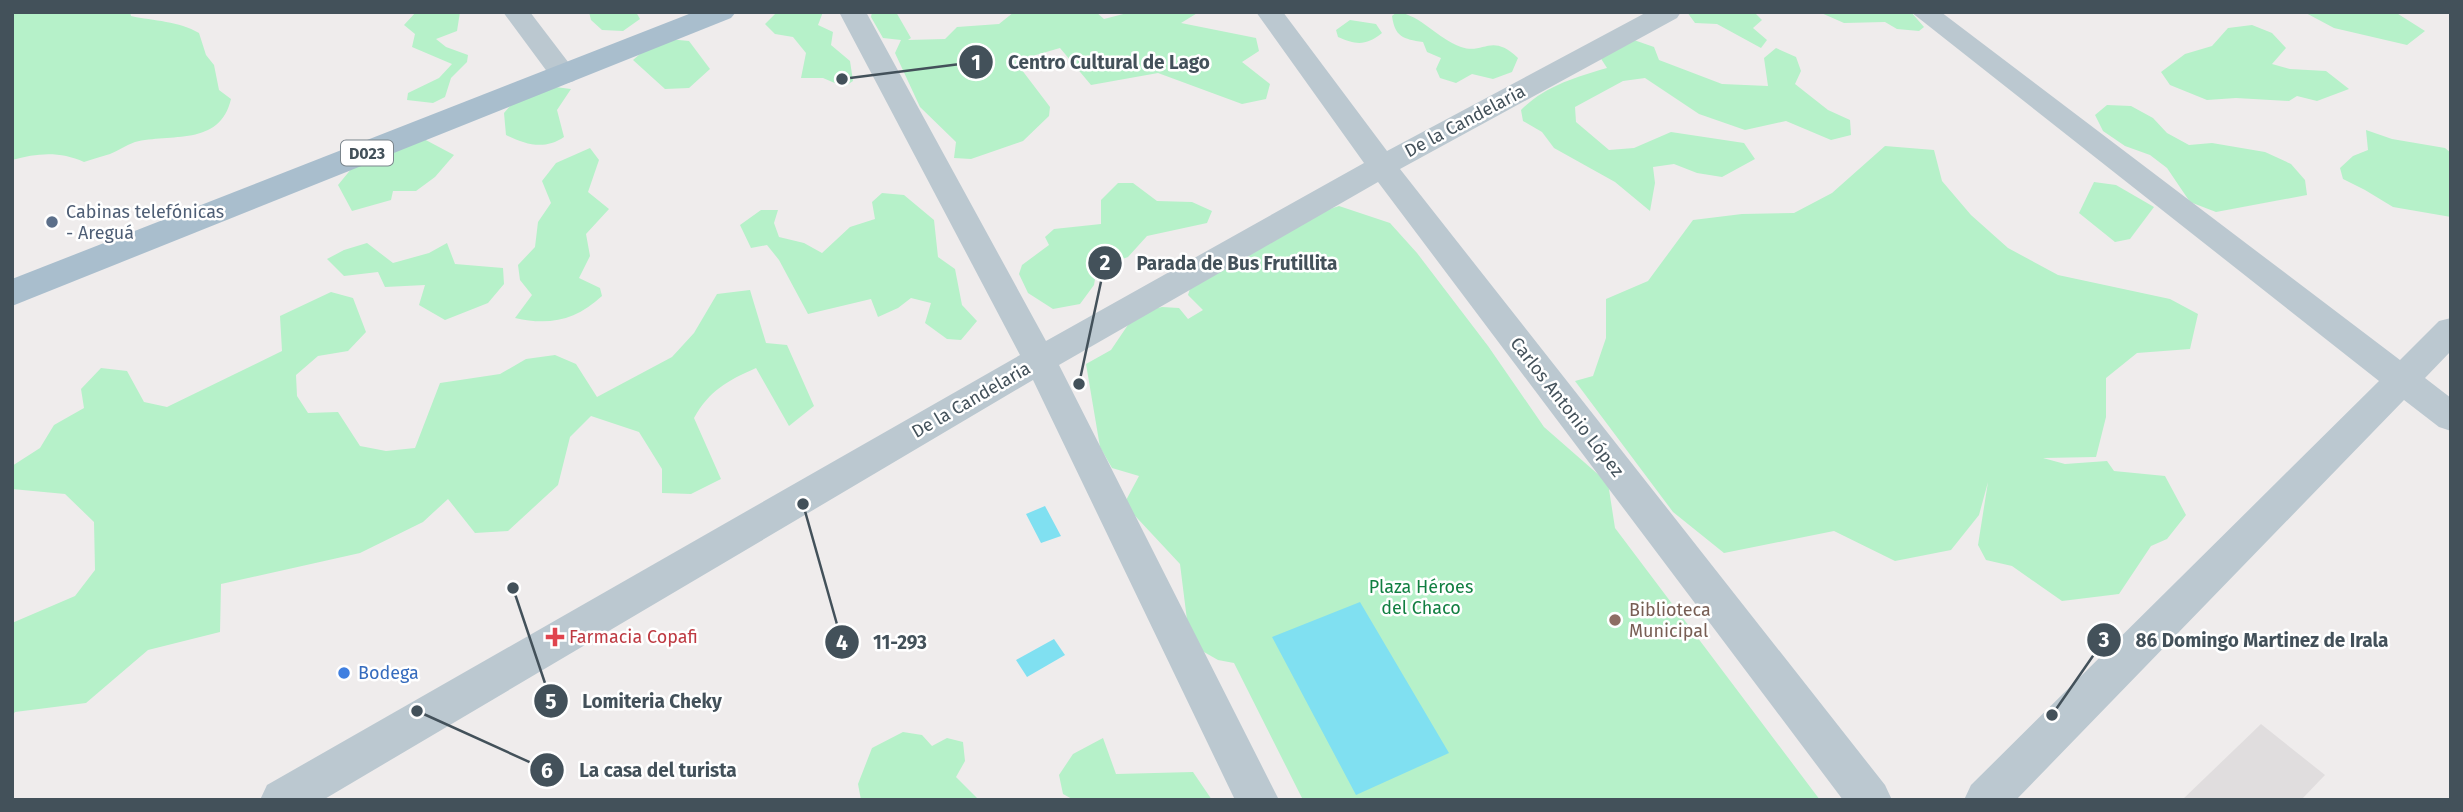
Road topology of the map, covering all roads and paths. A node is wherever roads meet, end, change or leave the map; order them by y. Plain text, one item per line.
1 (516, 12) edge
2 (721, 12) edge
3 (852, 12) edge
4 (1269, 12) edge
5 (1668, 12) edge
6 (1924, 12) edge
7 (564, 75) junction
8 (1382, 166) junction
9 (12, 293) edge
10 (2451, 330) edge
11 (1040, 360) junction
12 (2402, 380) junction
13 (2451, 417) edge
14 (282, 800) edge
15 (1257, 800) edge
16 (1870, 800) edge
17 (1986, 800) edge

1 - 7 street
2 - 7 main road, D023
3 - 11 street
4 - 8 street, Carlos Antonio López
5 - 8 street, De la Candelaria
6 - 12 street
7 - 9 main road, D023
8 - 11 street, De la Candelaria
8 - 16 street, Carlos Antonio López
10 - 12 street
11 - 14 street, De la Candelaria
11 - 15 street
12 - 13 street
12 - 17 street

